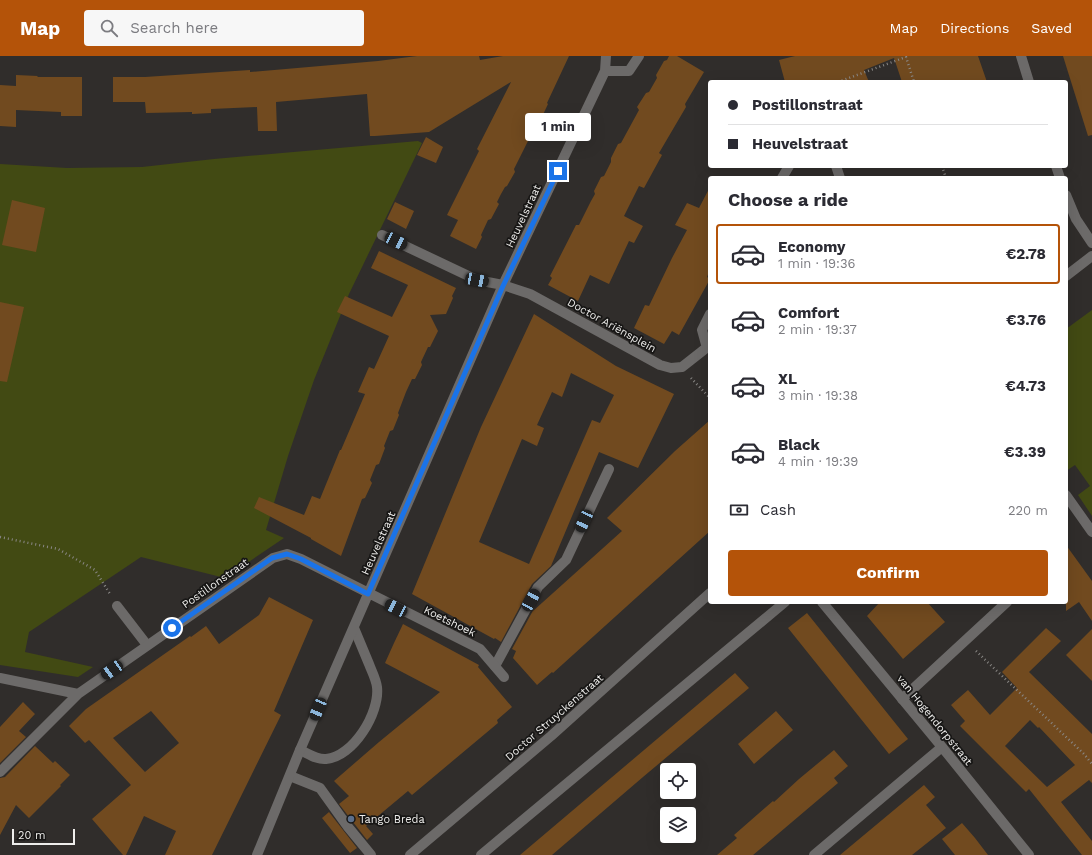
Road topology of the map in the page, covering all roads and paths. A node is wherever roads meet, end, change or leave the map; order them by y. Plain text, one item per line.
1 (606, 56) edge
2 (638, 56) edge
3 (1021, 56) edge
4 (605, 71) junction
5 (843, 80) edge
6 (913, 80) edge
7 (1028, 80) edge
8 (1068, 200) edge
9 (382, 235) dead end
10 (1092, 243) edge
11 (1092, 256) edge
12 (1068, 274) edge
13 (503, 286) junction
14 (708, 318) edge
15 (708, 346) edge
16 (682, 367) junction
17 (708, 396) edge
18 (609, 469) dead end
19 (1068, 498) edge
20 (1092, 532) edge
21 (0, 537) edge
22 (368, 594) junction
23 (708, 595) edge
24 (783, 604) edge
25 (824, 604) edge
26 (1005, 604) edge
27 (118, 606) joint
28 (354, 628) junction
29 (965, 641) junction
30 (147, 646) junction
31 (495, 666) junction
32 (504, 677) dead end
33 (0, 678) edge
34 (78, 694) junction
35 (902, 699) junction
36 (942, 747) junction
37 (300, 750) junction
38 (1092, 764) edge
39 (0, 772) edge
40 (290, 776) junction
41 (257, 855) edge
42 (371, 855) edge
43 (410, 855) edge
44 (482, 855) edge
45 (814, 855) edge
46 (1029, 855) edge

1 - 4 street, Heuvelstraat
2 - 4 street
3 - 7 street
4 - 13 street, Heuvelstraat
5 - 6 path
8 - 10 street
9 - 13 street
11 - 12 street
13 - 16 street, Doctor Ariënsplein
13 - 22 street, Heuvelstraat
14 - 15 street
15 - 16 street
16 - 17 path
18 - 31 street
19 - 20 street
21 - 27 path
22 - 28 street, Heuvelstraat
22 - 30 street, Postillonstraat
22 - 31 street, Koetshoek
23 - 43 street, Doctor Struyckenstraat
24 - 44 street
25 - 35 street, van Hogendorpstraat
26 - 29 street
27 - 30 street
28 - 37 street, Heuvelstraat
28 - 37 street
29 - 35 street
29 - 38 path
30 - 34 street, Postillonstraat
31 - 32 street, Koetshoek
33 - 34 street
34 - 39 street, Postillonstraat
35 - 36 street, van Hogendorpstraat
36 - 45 street
36 - 46 street, van Hogendorpstraat
37 - 40 street, Heuvelstraat
40 - 41 street, Heuvelstraat
40 - 42 street

